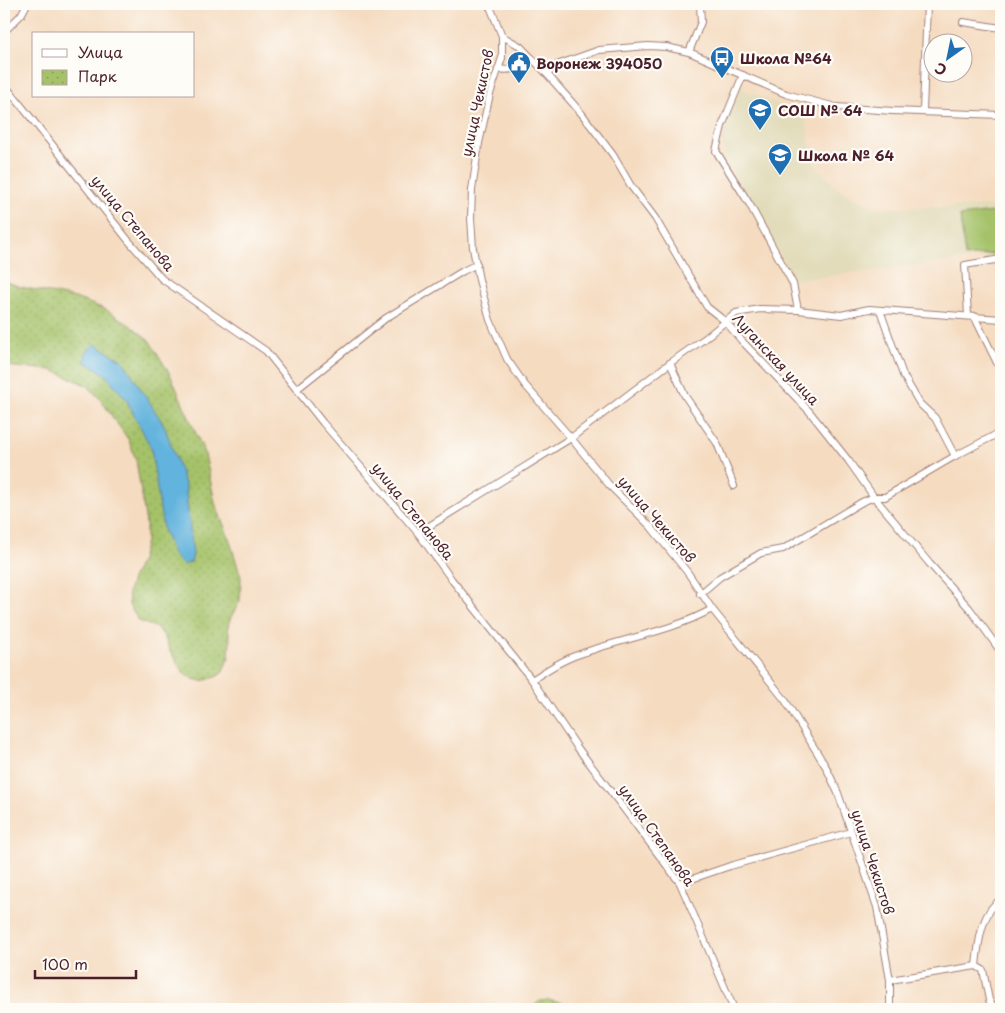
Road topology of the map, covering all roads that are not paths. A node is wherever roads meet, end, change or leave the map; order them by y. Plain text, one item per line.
1 (27, 4) edge
2 (489, 4) edge
3 (700, 4) edge
4 (927, 4) edge
5 (963, 22) dead end
6 (1001, 28) edge
7 (4, 32) edge
8 (502, 36) junction
9 (689, 52) junction
10 (532, 58) junction
11 (499, 70) junction
12 (547, 74) junction
13 (743, 75) junction
14 (4, 84) edge
15 (923, 111) junction
16 (1001, 115) edge
17 (1001, 259) edge
18 (477, 264) junction
19 (798, 310) junction
20 (880, 310) junction
21 (971, 316) junction
22 (1001, 319) edge
23 (726, 322) junction
24 (670, 363) junction
25 (1001, 371) edge
26 (297, 389) junction
27 (1001, 432) edge
28 (571, 438) junction
29 (955, 456) junction
30 (734, 486) dead end
31 (874, 497) junction
32 (418, 533) junction
33 (700, 594) junction
34 (712, 609) junction
35 (1001, 652) edge
36 (532, 680) junction
37 (851, 832) junction
38 (680, 883) junction
39 (1001, 900) edge
40 (976, 966) junction
41 (890, 980) junction
42 (734, 1009) edge
43 (890, 1009) edge
44 (994, 1009) edge

1 - 7 street
2 - 8 street
3 - 9 street
4 - 15 street
5 - 6 street
8 - 10 street, Луганская улица
8 - 11 street, улица Чекистов
9 - 12 street
9 - 13 street
10 - 11 street
10 - 12 street, Луганская улица
11 - 18 street, улица Чекистов
12 - 23 street, Луганская улица
13 - 15 street
13 - 19 street
14 - 26 street, улица Степанова
15 - 16 street
17 - 21 street
18 - 26 street
18 - 28 street, улица Чекистов
19 - 20 street
19 - 23 street
20 - 21 street
20 - 29 street
21 - 22 street
21 - 25 street
23 - 24 street
23 - 31 street, Луганская улица
24 - 28 street
24 - 30 street
26 - 32 street, улица Степанова
27 - 29 street
28 - 32 street
28 - 33 street, улица Чекистов
29 - 31 street
31 - 33 street
31 - 35 street, Луганская улица
32 - 36 street, улица Степанова
33 - 34 street, улица Чекистов
34 - 36 street
34 - 37 street, улица Чекистов
36 - 38 street, улица Степанова
37 - 38 street
37 - 41 street, улица Чекистов
38 - 42 street, улица Степанова
39 - 40 street
40 - 41 street
40 - 44 street
41 - 43 street, улица Чекистов

